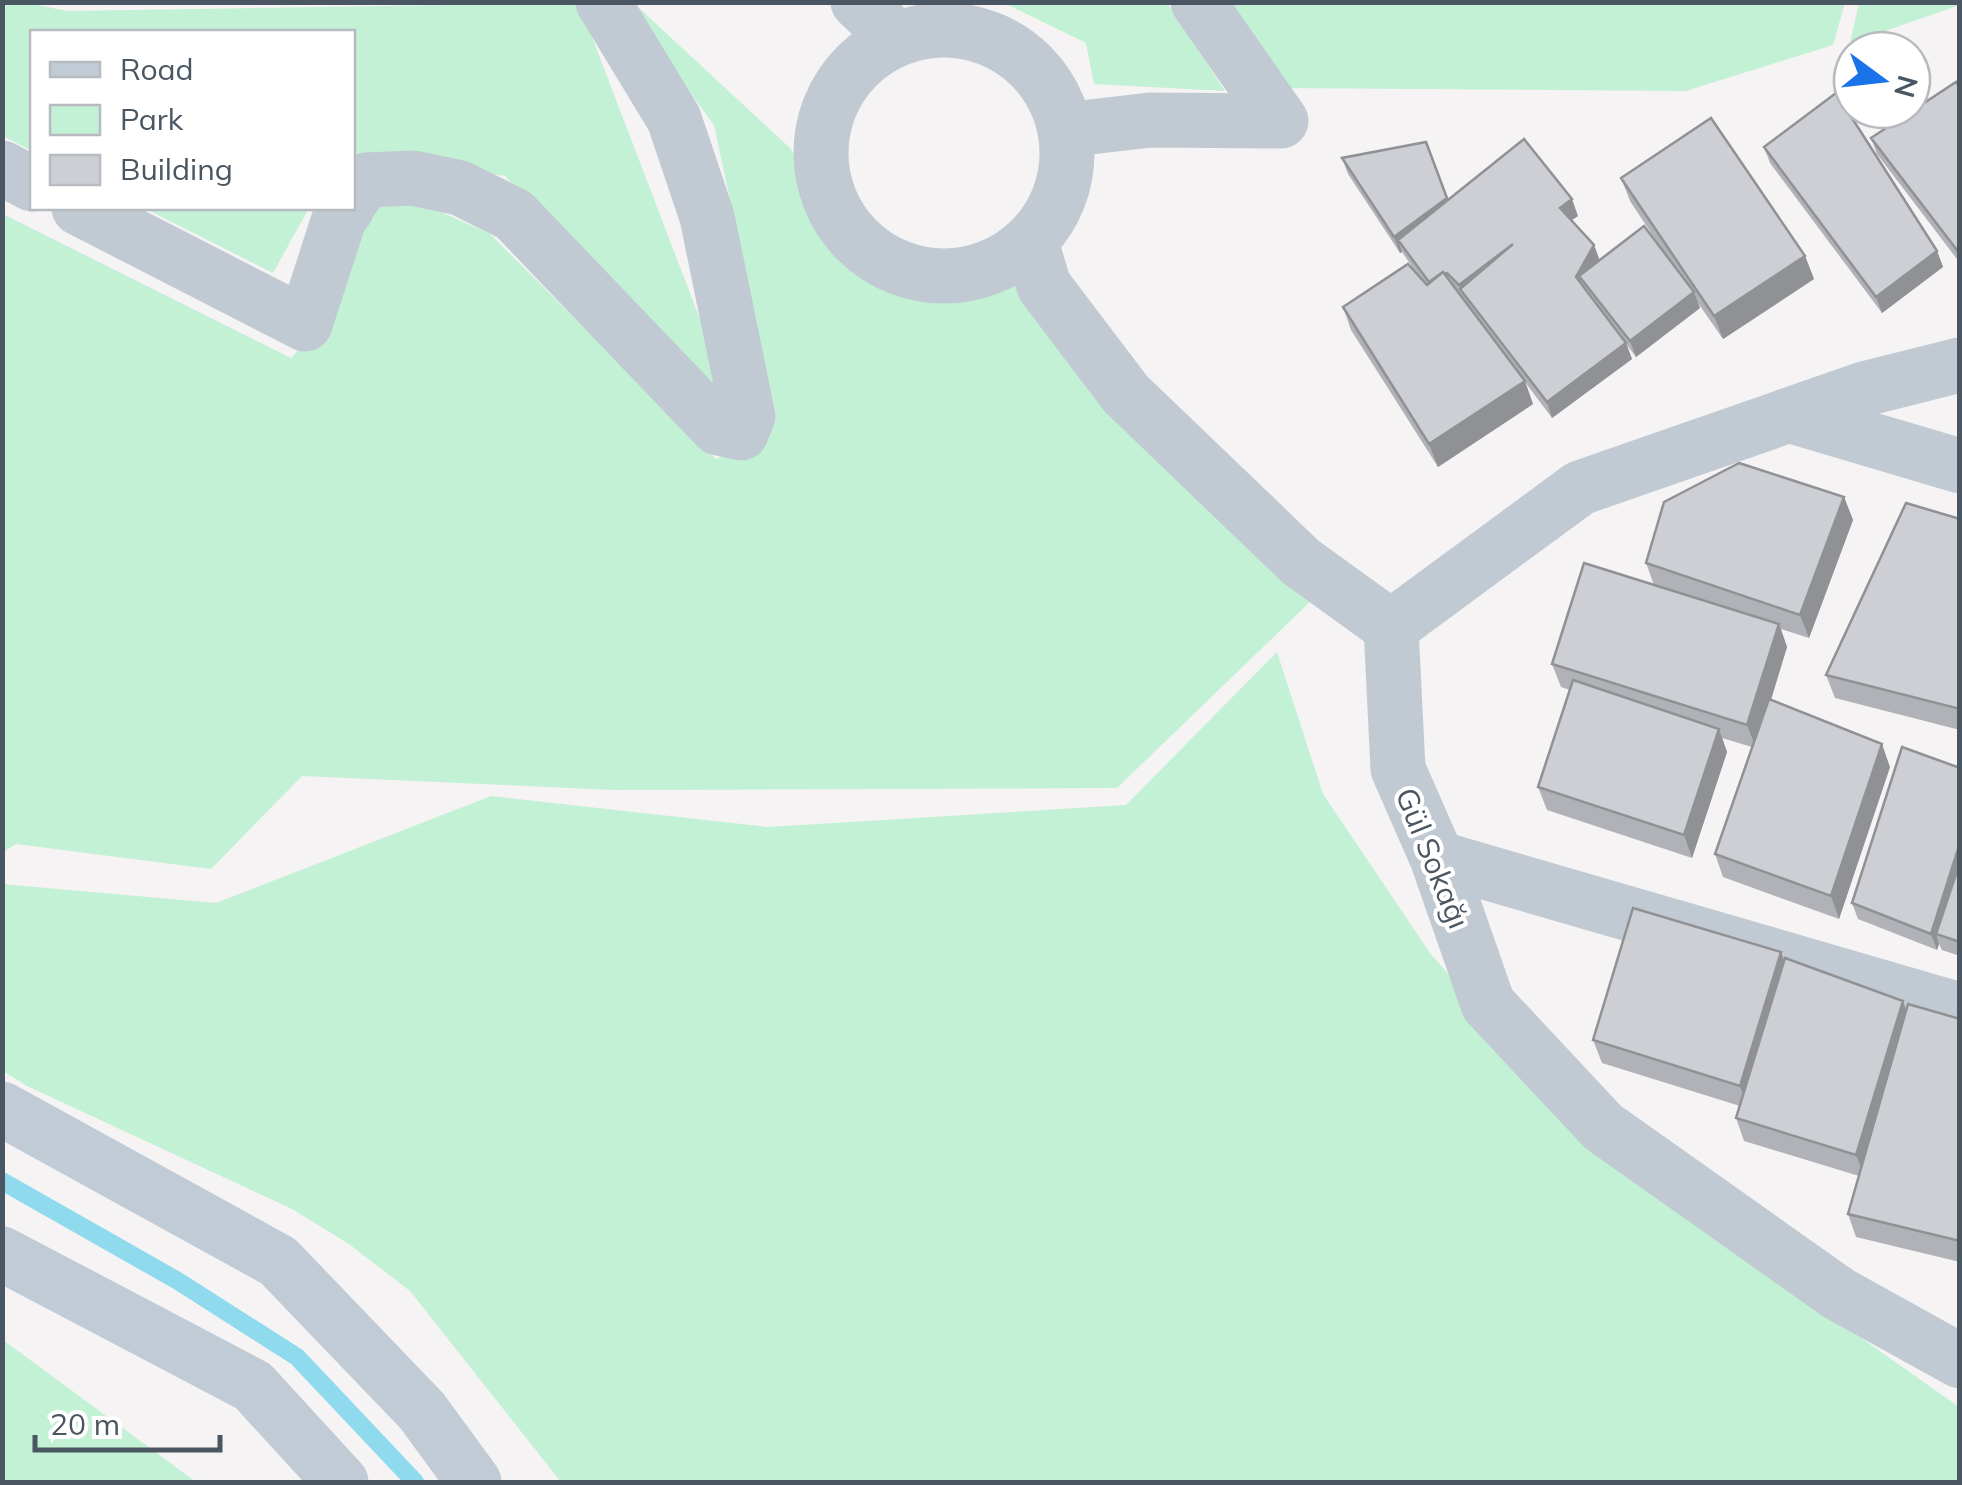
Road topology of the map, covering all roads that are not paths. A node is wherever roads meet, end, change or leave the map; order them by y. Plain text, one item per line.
1 (603, 2) edge
2 (1198, 2) edge
3 (878, 21) edge
4 (1065, 130) junction
5 (2, 168) edge
6 (30, 183) edge
7 (355, 195) edge
8 (83, 210) edge
9 (346, 210) edge
10 (1031, 242) junction
11 (1960, 365) edge
12 (1788, 415) junction
13 (1960, 466) edge
14 (1391, 628) junction
15 (1437, 858) junction
16 (1960, 1010) edge
17 (2, 1108) edge
18 (2, 1254) edge
19 (1960, 1361) edge
20 (341, 1482) edge
21 (474, 1482) edge

1 - 7 street
2 - 4 street
3 - 4 street
3 - 10 street
4 - 10 street
5 - 6 street
8 - 9 street
10 - 14 street
11 - 12 street
12 - 13 street
12 - 14 street
14 - 15 street, Gül Sokağı
15 - 16 street
15 - 19 street, Gül Sokağı
17 - 21 main road
18 - 20 main road

